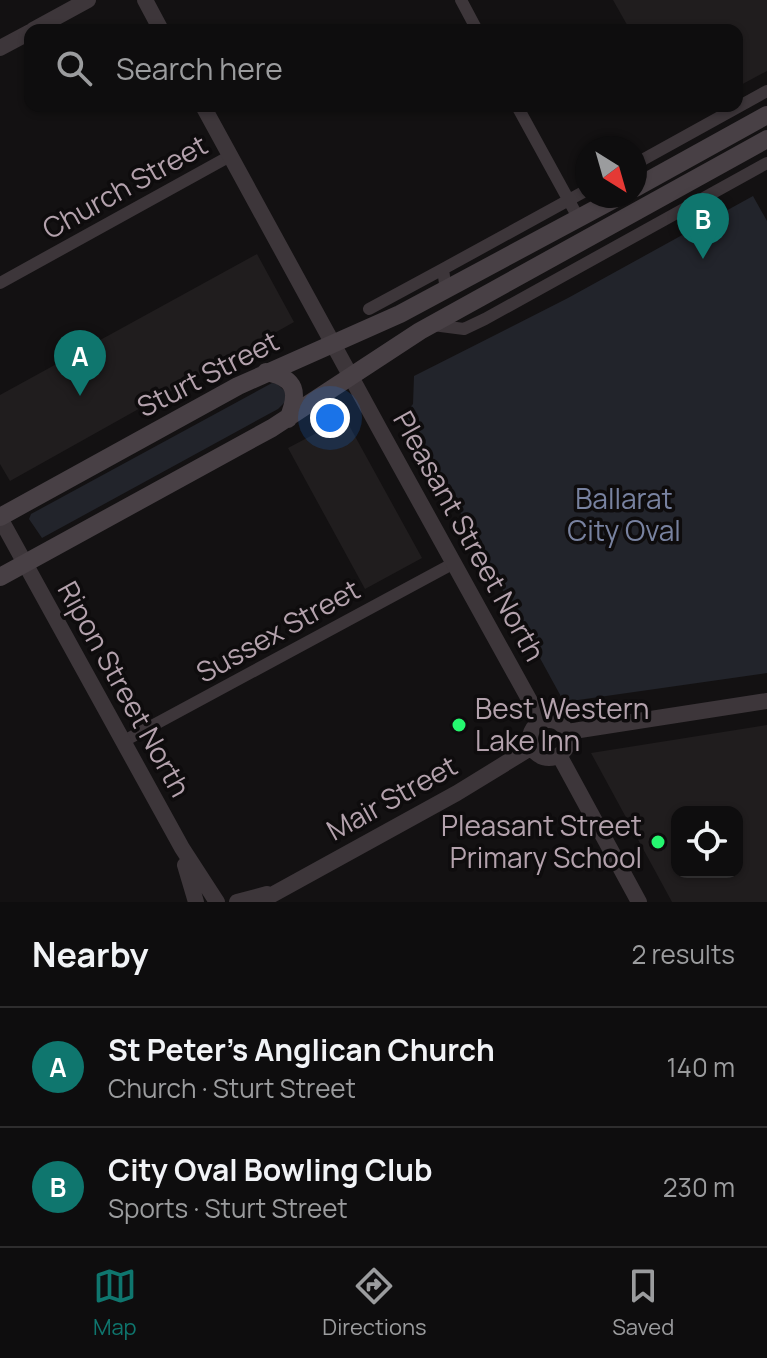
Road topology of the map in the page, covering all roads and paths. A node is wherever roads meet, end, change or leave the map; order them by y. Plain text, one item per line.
1 (88, 0) edge
2 (145, 0) edge
3 (461, 0) edge
4 (45, 24) edge
5 (158, 24) edge
6 (474, 24) edge
7 (24, 35) edge
8 (0, 48) edge
9 (767, 91) edge
10 (743, 104) edge
11 (206, 112) edge
12 (520, 112) edge
13 (729, 112) edge
14 (767, 115) edge
15 (767, 139) edge
16 (230, 156) junction
17 (647, 157) edge
18 (767, 163) edge
19 (647, 181) edge
20 (575, 196) edge
21 (568, 200) junction
22 (599, 208) edge
23 (579, 219) junction
24 (443, 269) junction
25 (0, 283) edge
26 (446, 291) junction
27 (369, 309) dead end
28 (431, 325) junction
29 (333, 344) junction
30 (266, 372) junction
31 (352, 377) junction
32 (288, 419) junction
33 (0, 517) edge
34 (26, 563) junction
35 (454, 563) junction
36 (0, 577) edge
37 (767, 701) edge
38 (541, 721) junction
39 (567, 732) junction
40 (124, 741) junction
41 (532, 747) junction
42 (559, 755) junction
43 (177, 840) junction
44 (276, 891) junction
45 (196, 902) edge
46 (217, 902) edge
47 (237, 902) edge
48 (259, 902) edge
49 (639, 902) edge

1 - 4 street
2 - 5 street
3 - 6 street
7 - 8 street
9 - 10 street
11 - 16 street, Pleasant Street North
12 - 21 street
13 - 17 street
14 - 19 main road
15 - 28 main road
16 - 25 street, Church Street
16 - 29 street, Pleasant Street North
18 - 28 street
20 - 21 street
21 - 23 street
21 - 24 street
22 - 23 main road, Sturt Street
23 - 26 main road, Sturt Street
24 - 26 street
24 - 27 street
26 - 29 main road, Sturt Street
28 - 31 main road
29 - 30 main road, Sturt Street
29 - 31 street, Pleasant Street North
30 - 32 main road
30 - 33 main road, Sturt Street
31 - 32 main road
31 - 35 street, Pleasant Street North
32 - 34 main road
33 - 34 street, Ripon Street North
34 - 36 main road
34 - 40 street, Ripon Street North
35 - 38 street, Pleasant Street North
35 - 40 street, Sussex Street
37 - 39 street
38 - 39 street
38 - 41 street
39 - 42 street
40 - 43 street, Ripon Street North
41 - 42 street
41 - 44 street, Mair Street
42 - 49 street
43 - 45 street, Ripon Street North
43 - 46 street, Ripon Street North
44 - 47 street, Mair Street
44 - 48 street, Mair Street

